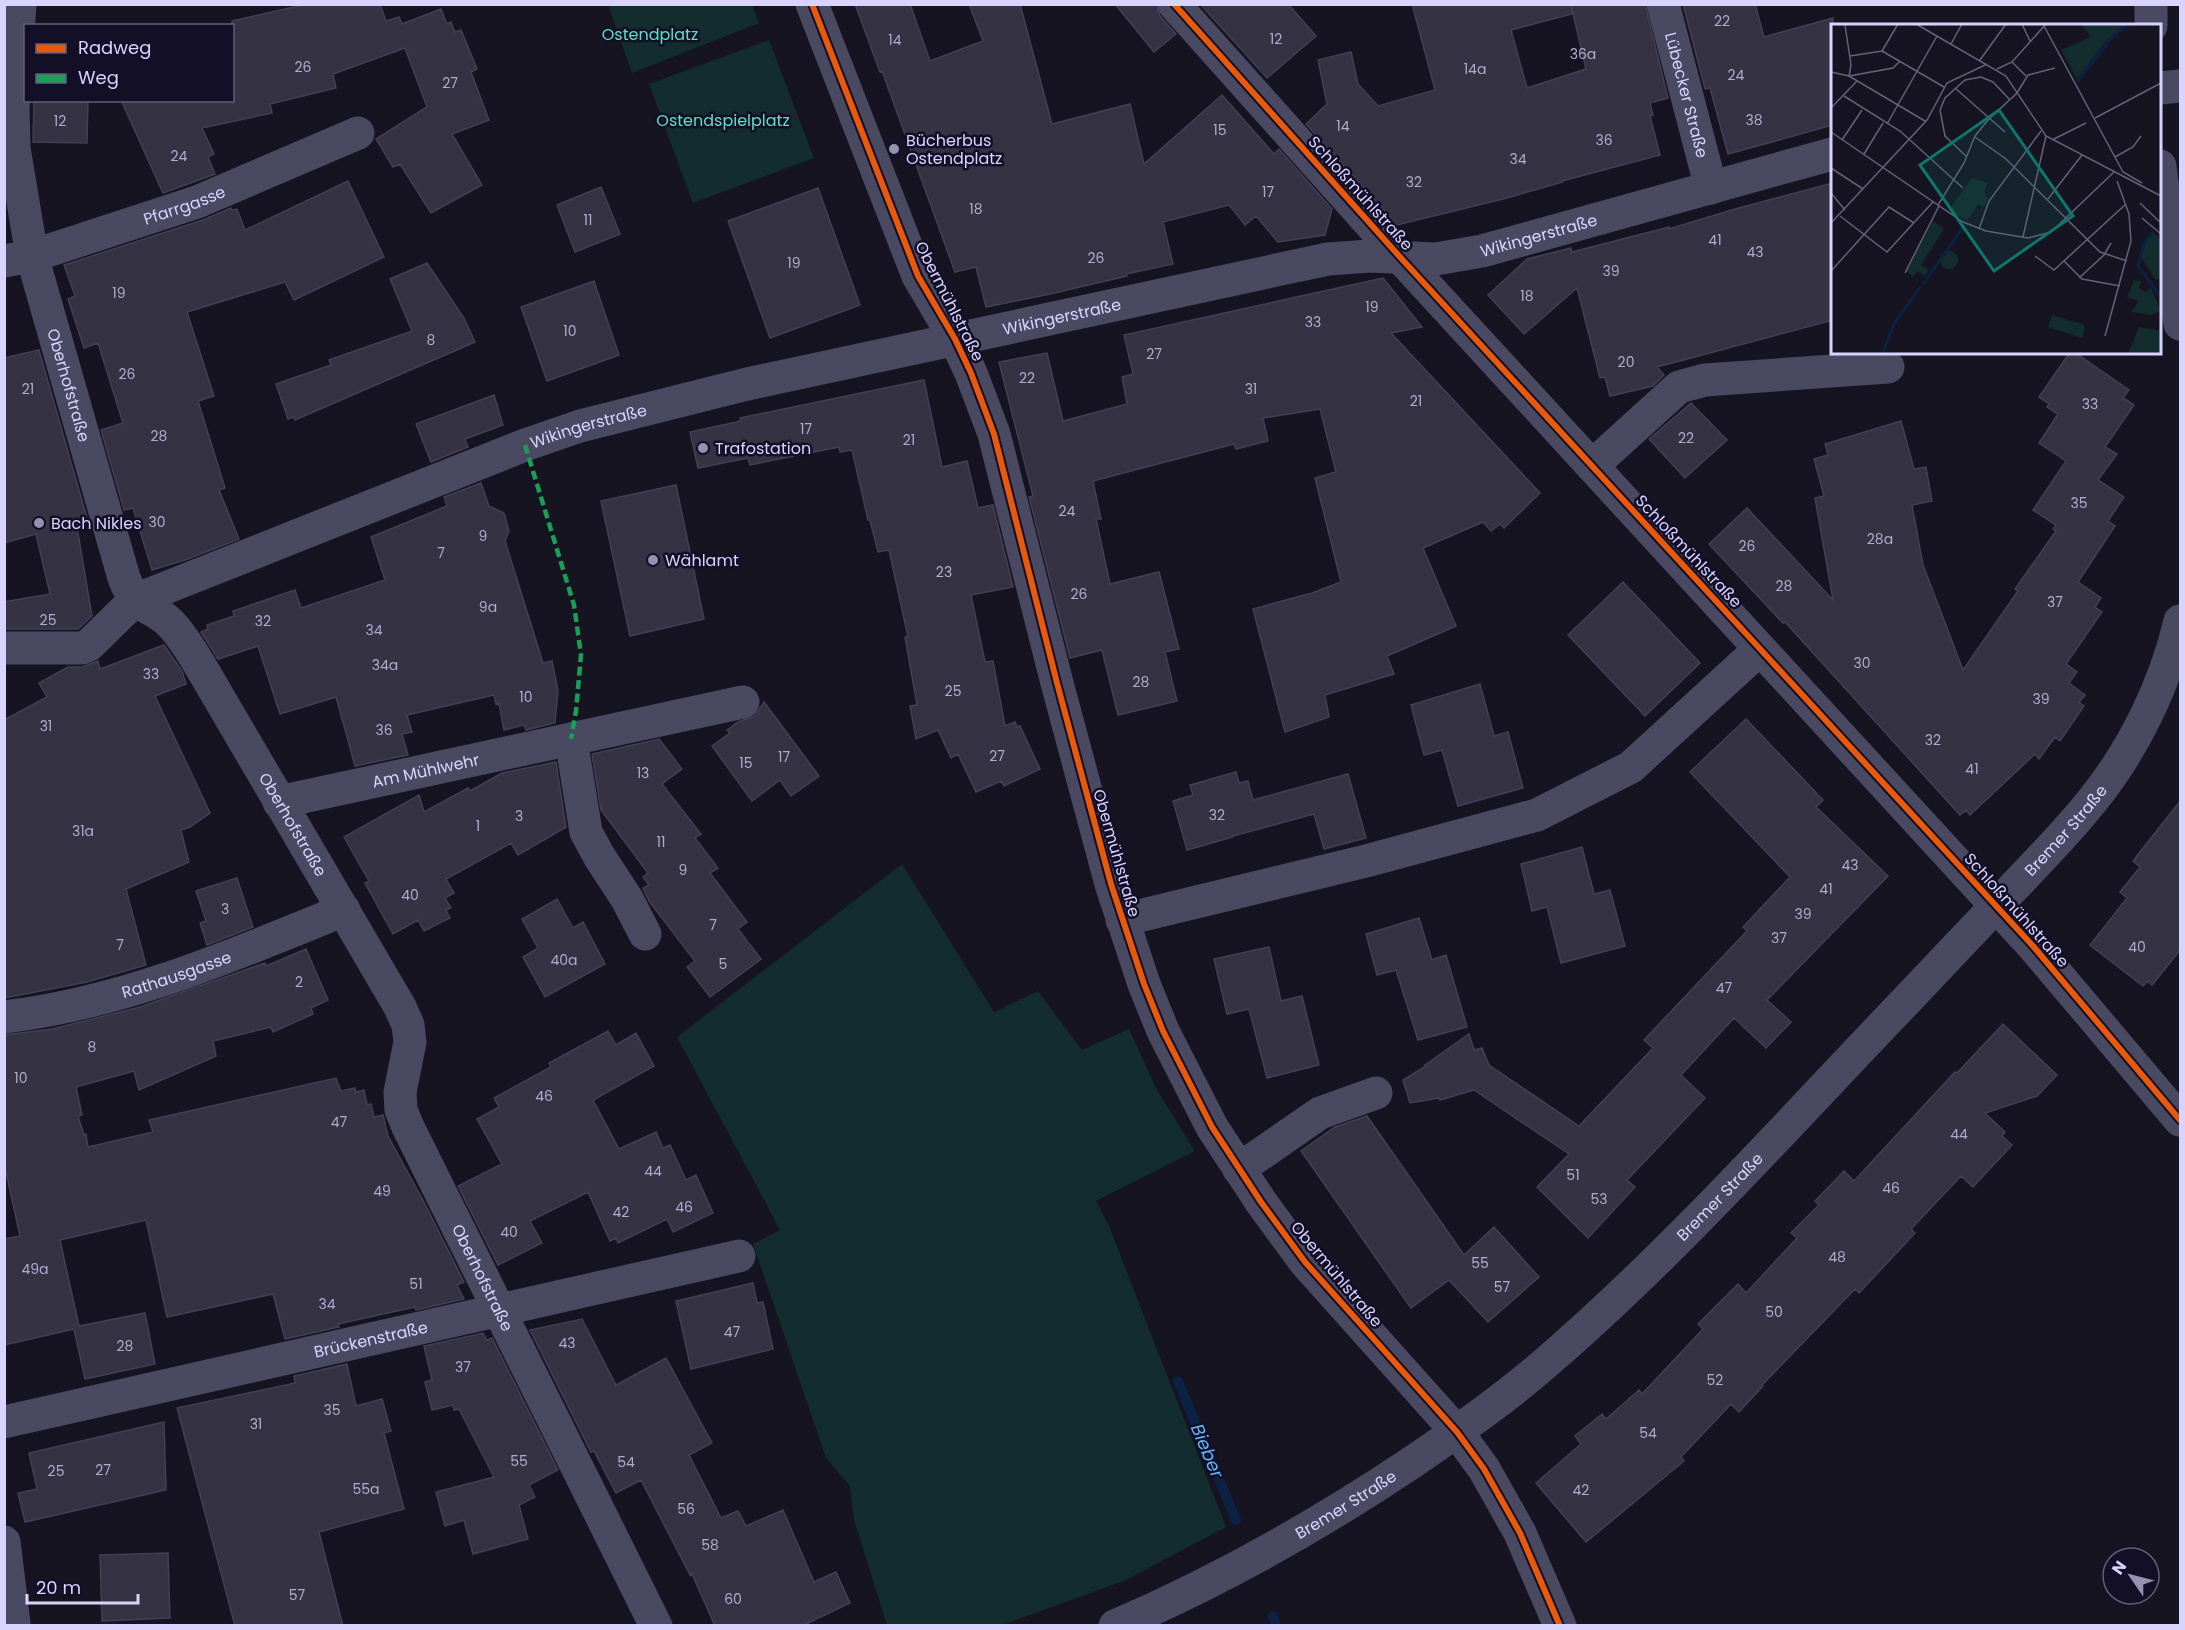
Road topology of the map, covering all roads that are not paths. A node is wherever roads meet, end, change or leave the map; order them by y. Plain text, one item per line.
1 (20, 4) edge
2 (812, 4) edge
3 (1174, 4) edge
4 (1663, 4) edge
5 (2151, 4) edge
6 (2151, 24) edge
7 (2181, 86) edge
8 (2161, 88) edge
9 (358, 133) dead end
10 (1831, 155) edge
11 (2161, 174) edge
12 (1711, 188) junction
13 (1400, 257) junction
14 (18, 259) edge
15 (2181, 324) edge
16 (955, 339) junction
17 (1888, 367) dead end
18 (1592, 466) junction
19 (135, 600) junction
20 (2181, 621) edge
21 (4, 648) edge
22 (1760, 649) junction
23 (743, 702) dead end
24 (571, 739) junction
25 (279, 802) junction
26 (1996, 906) junction
27 (344, 910) junction
28 (1122, 920) junction
29 (645, 934) dead end
30 (4, 1017) edge
31 (1376, 1093) dead end
32 (2181, 1120) edge
33 (1239, 1170) junction
34 (739, 1256) dead end
35 (500, 1310) junction
36 (4, 1422) edge
37 (1457, 1432) junction
38 (4, 1542) edge
39 (14, 1623) dead end
40 (656, 1626) edge
41 (1115, 1626) edge
42 (1560, 1626) edge

1 - 14 street, Oberhofstraße
2 - 16 street, Obermühlstraße
3 - 13 street, Schloßmühlstraße
4 - 12 street, Lübecker Straße
5 - 6 street
7 - 8 street
9 - 14 street, Pfarrgasse
10 - 12 street, Wikingerstraße
11 - 15 street
12 - 13 street, Wikingerstraße
13 - 16 street, Wikingerstraße
13 - 18 street, Schloßmühlstraße
14 - 19 street, Oberhofstraße
16 - 19 street, Wikingerstraße
16 - 28 street, Obermühlstraße
17 - 18 street
18 - 22 street, Schloßmühlstraße
19 - 21 street
19 - 25 street, Oberhofstraße
20 - 26 street, Bremer Straße
22 - 26 street, Schloßmühlstraße
22 - 28 street
23 - 24 street, Am Mühlwehr
24 - 25 street, Am Mühlwehr
24 - 29 street
25 - 27 street, Oberhofstraße
26 - 32 street, Schloßmühlstraße
26 - 37 street, Bremer Straße
27 - 30 street, Rathausgasse
27 - 35 street, Oberhofstraße
28 - 33 street, Obermühlstraße
31 - 33 street
33 - 37 street, Obermühlstraße
34 - 35 street, Brückenstraße
35 - 36 street, Brückenstraße
35 - 40 street, Oberhofstraße
37 - 41 street, Bremer Straße
37 - 42 street, Obermühlstraße
38 - 39 street

